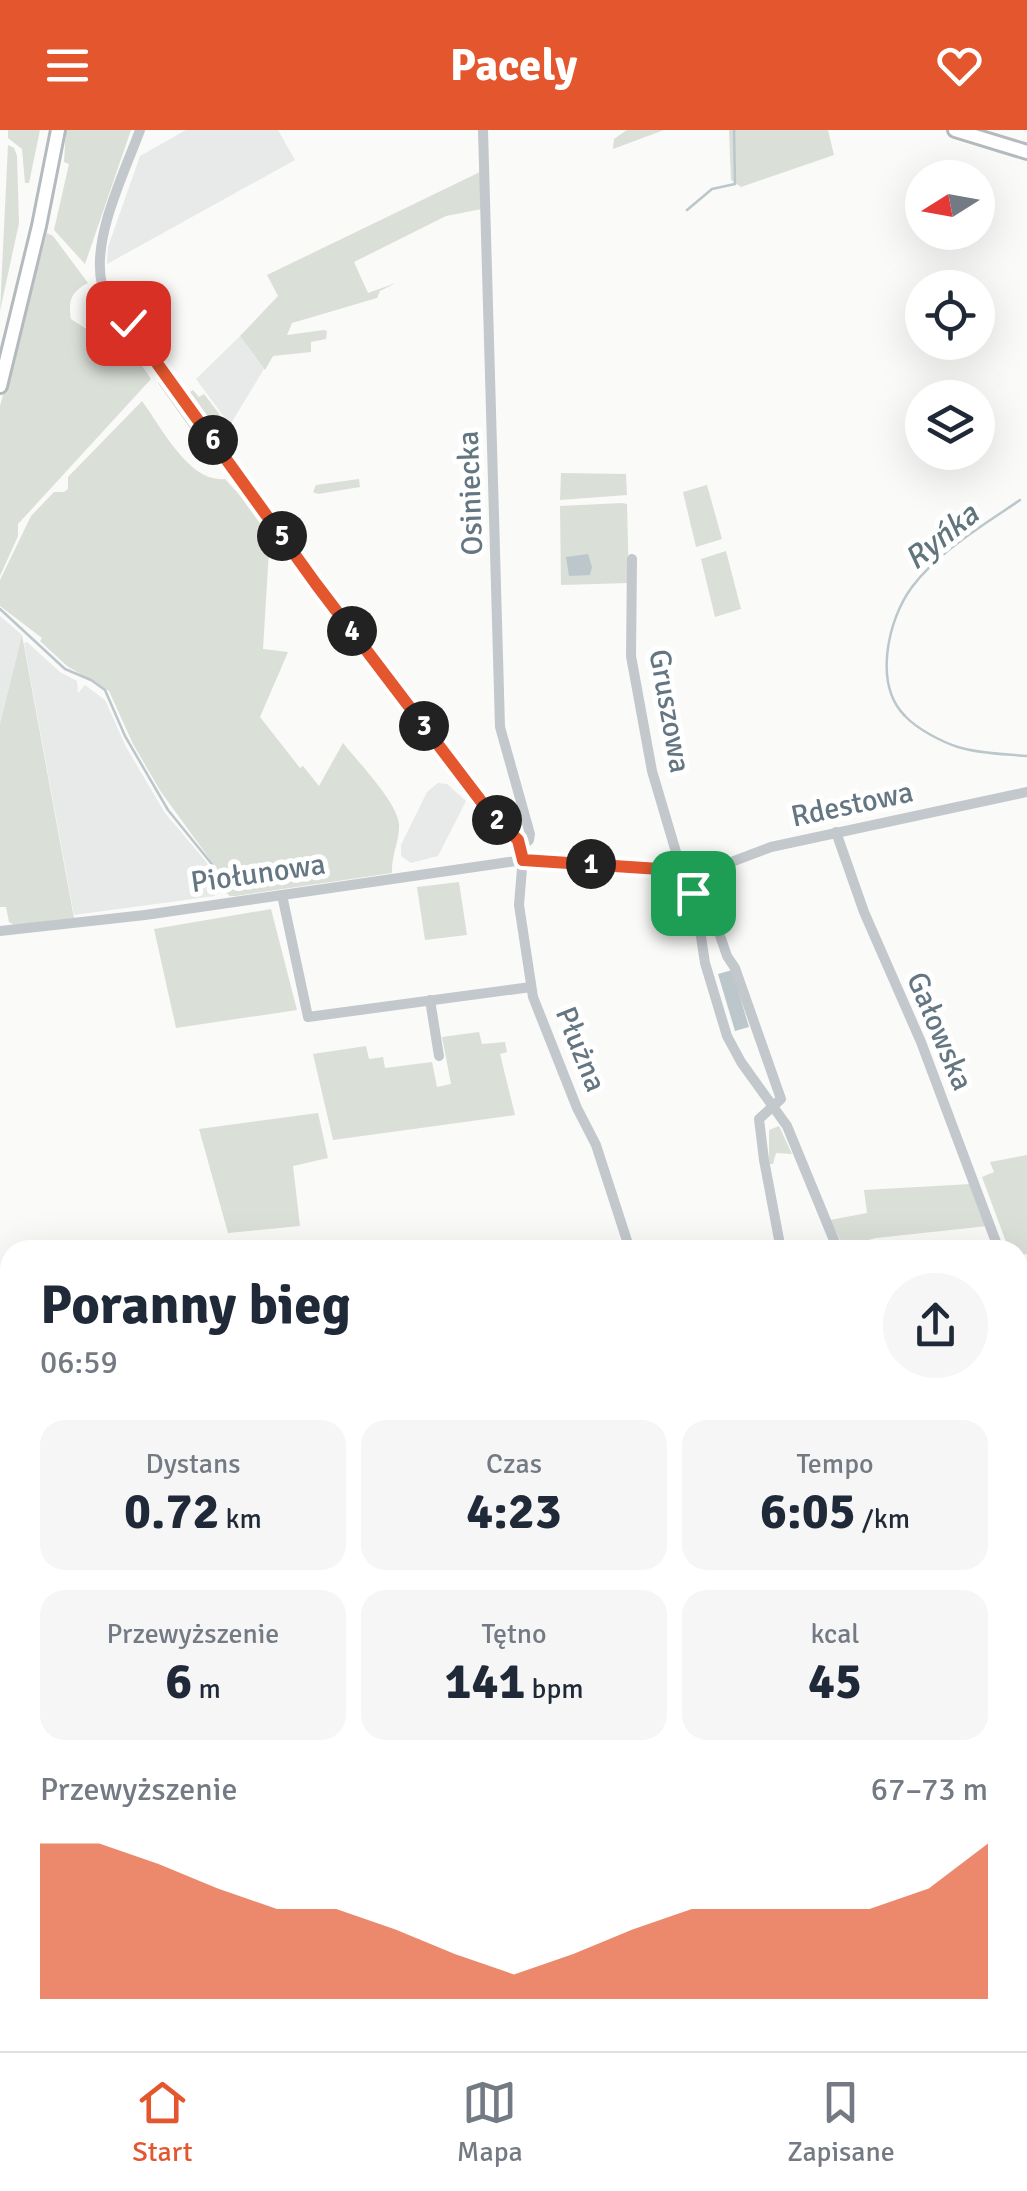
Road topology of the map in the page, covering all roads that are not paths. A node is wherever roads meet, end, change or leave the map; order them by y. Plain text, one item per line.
1 (58, 130) edge
2 (140, 130) edge
3 (483, 130) edge
4 (955, 130) edge
5 (1027, 152) edge
6 (0, 386) edge
7 (632, 559) dead end
8 (1027, 792) edge
9 (836, 832) junction
10 (522, 847) junction
11 (523, 860) junction
12 (675, 870) junction
13 (692, 877) junction
14 (282, 895) junction
15 (712, 915) dead end
16 (0, 931) edge
17 (727, 956) junction
18 (705, 963) junction
19 (531, 987) junction
20 (430, 1000) junction
21 (439, 1056) dead end
22 (772, 1105) junction
23 (627, 1240) edge
24 (780, 1240) edge
25 (834, 1240) edge
26 (995, 1240) edge

1 - 6 main road
2 - 10 street
3 - 10 street, Osiniecka
4 - 5 main road
7 - 12 street, Gruszowa
8 - 9 street, Rdestowa
9 - 13 street, Rdestowa
9 - 26 street, Gałowska
10 - 11 street, Osiniecka
11 - 12 street, Piołunowa
11 - 14 street, Piołunowa
11 - 19 street, Płużna
12 - 13 street, Piołunowa
13 - 18 street
14 - 16 street, Piołunowa
14 - 20 street
15 - 17 street
17 - 18 street
17 - 22 street
18 - 22 street
19 - 20 street
19 - 23 street, Płużna
20 - 21 street
22 - 24 street
22 - 25 street

